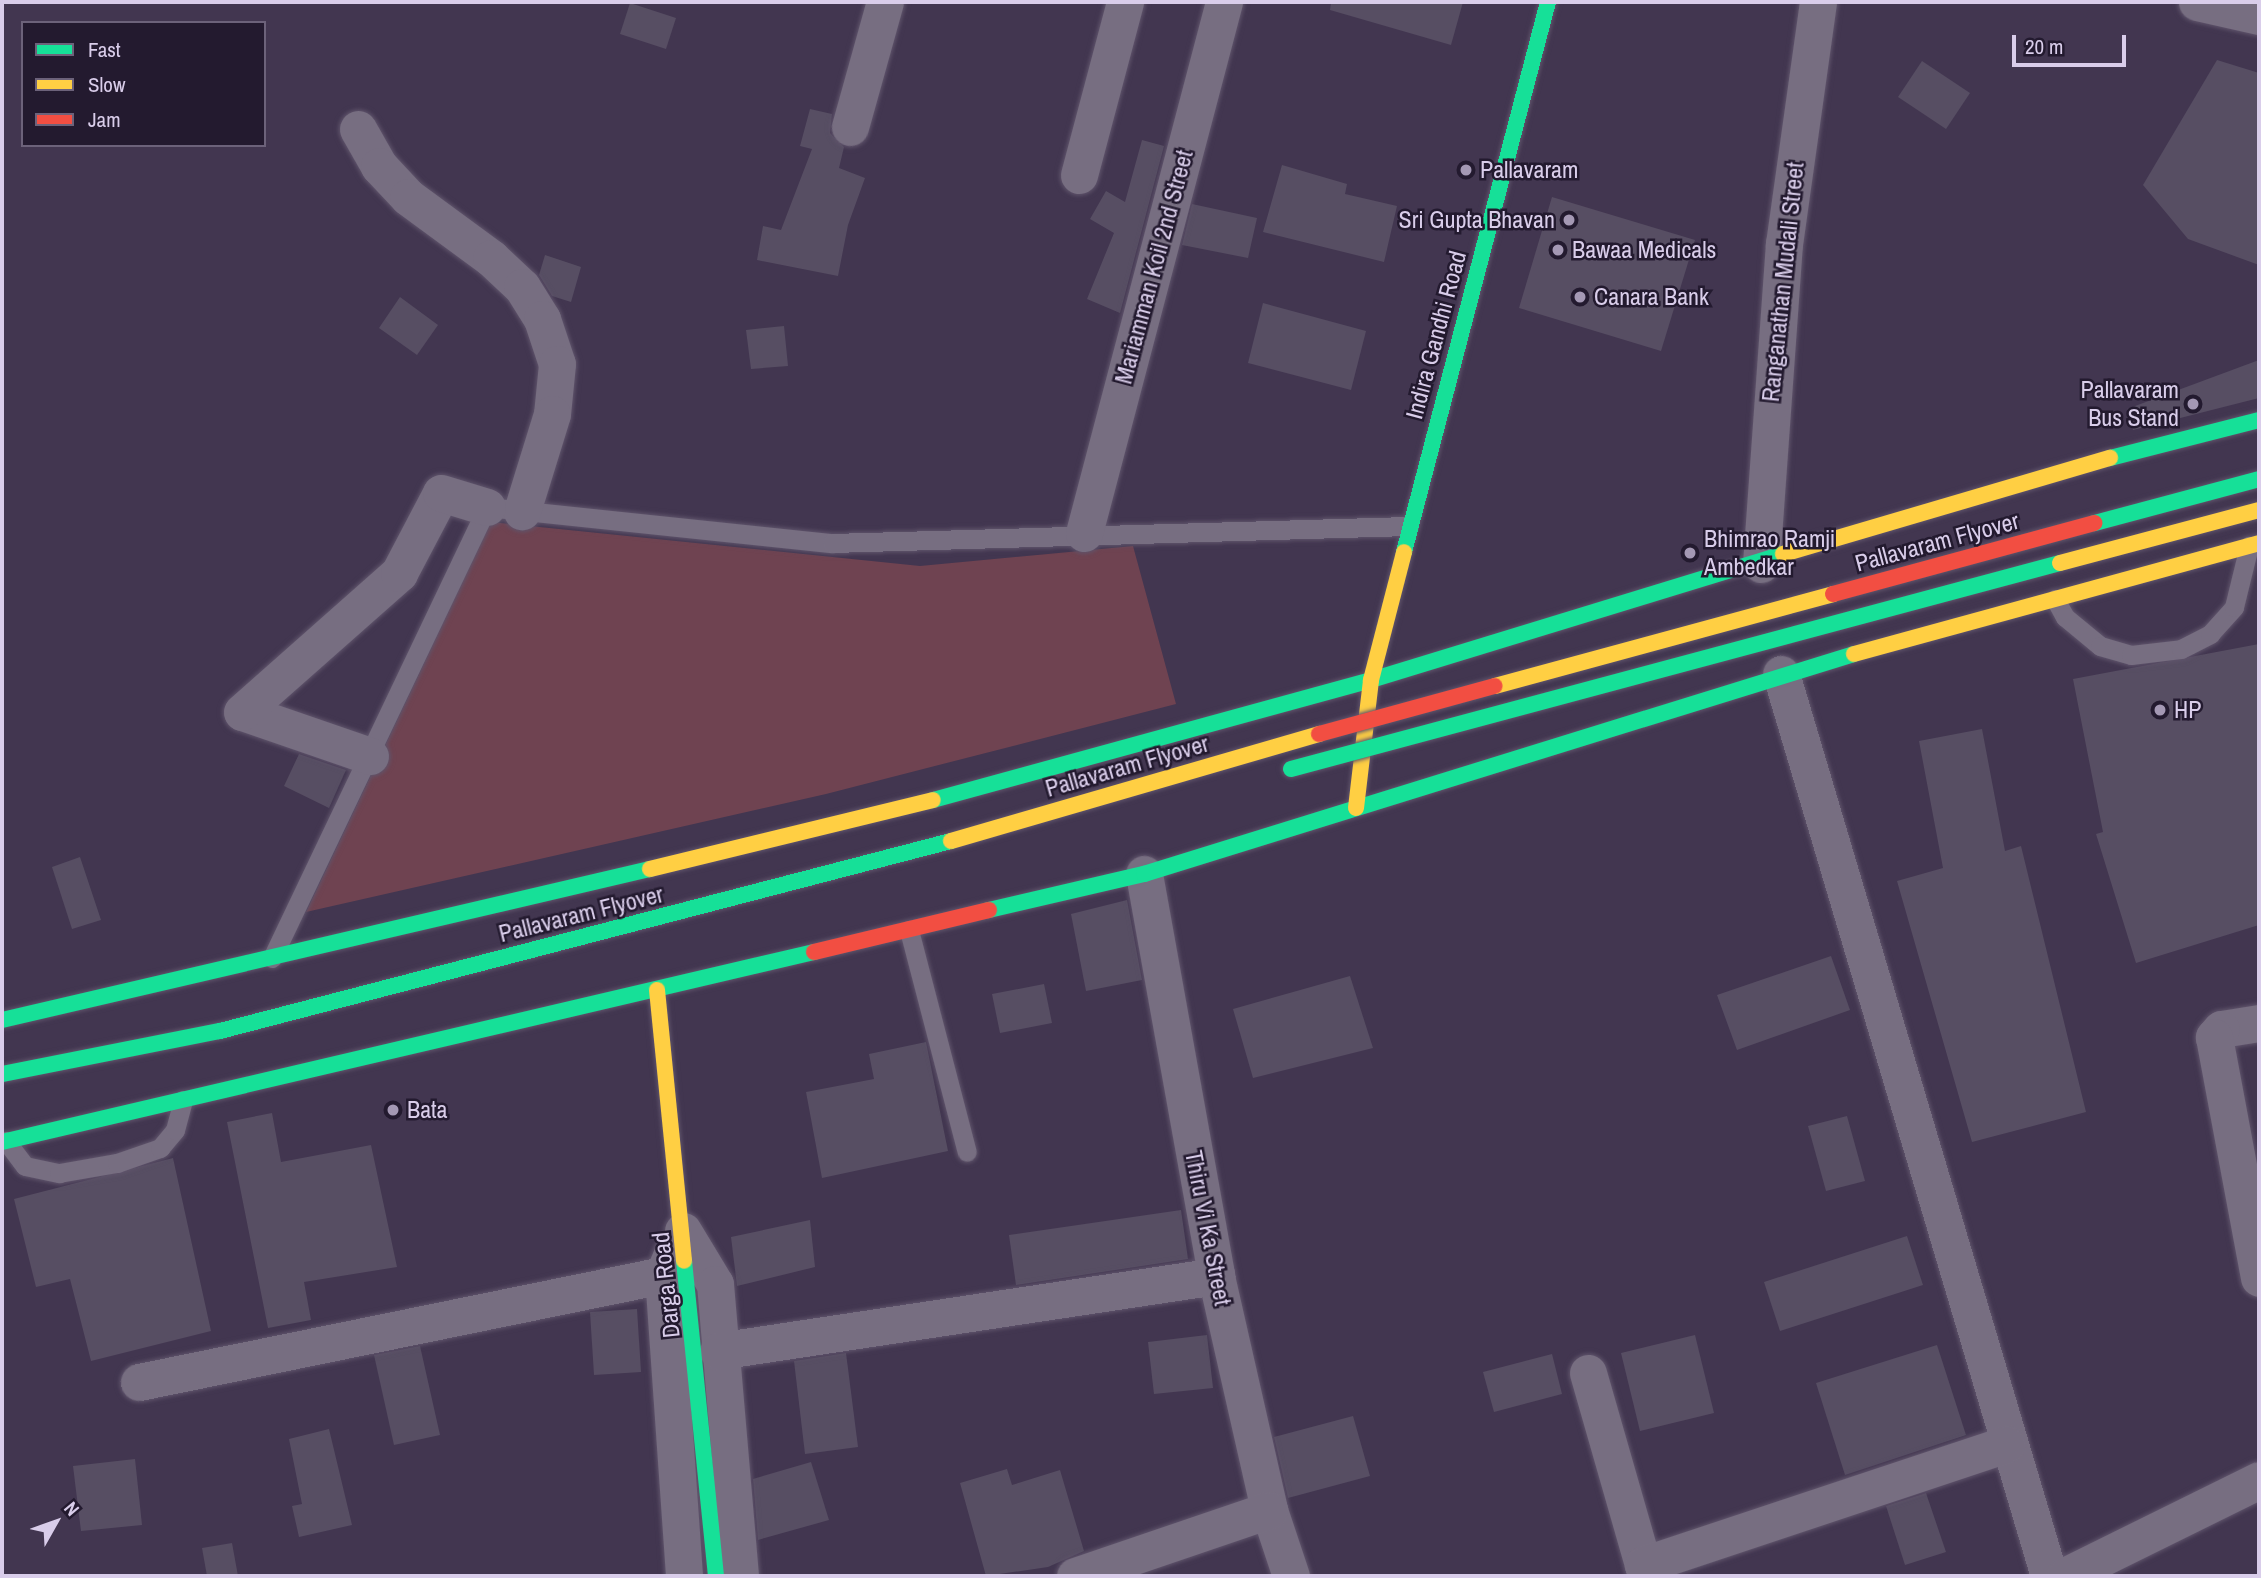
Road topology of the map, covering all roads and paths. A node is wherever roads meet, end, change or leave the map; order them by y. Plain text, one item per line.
1 (885, 2) edge
2 (1125, 2) edge
3 (1224, 2) edge
4 (1548, 2) edge
5 (1818, 2) edge
6 (2197, 2) edge
7 (2259, 16) edge
8 (850, 127) dead end
9 (358, 129) dead end
10 (1079, 175) dead end
11 (2259, 420) edge
12 (2259, 479) edge
13 (505, 509) junction
14 (2259, 510) edge
15 (1409, 526) junction
16 (1084, 533) junction
17 (2254, 545) edge
18 (1761, 564) junction
19 (2055, 599) junction
20 (1781, 674) junction
21 (1371, 680) junction
22 (370, 756) junction
23 (1269, 775) dead end
24 (1356, 808) junction
25 (1144, 874) junction
26 (909, 930) junction
27 (271, 961) junction
28 (657, 990) junction
29 (2, 1020) edge
30 (2259, 1023) edge
31 (2, 1074) edge
32 (183, 1100) junction
33 (4, 1141) edge
34 (967, 1153) dead end
35 (683, 1231) junction
36 (663, 1275) junction
37 (1216, 1276) junction
38 (2259, 1278) edge
39 (718, 1350) junction
40 (1588, 1373) dead end
41 (139, 1382) dead end
42 (2006, 1444) junction
43 (2259, 1480) edge
44 (1269, 1510) junction
45 (1645, 1570) edge
46 (684, 1576) edge
47 (716, 1576) edge
48 (740, 1576) edge
49 (1075, 1576) edge
50 (1291, 1576) edge
51 (2049, 1576) edge
52 (2065, 1576) edge

1 - 8 street
2 - 10 street
3 - 16 street, Mariamman Koil 2nd Street
4 - 15 street, Indira Gandhi Road
5 - 18 street, Ranganathan Mudali Street
6 - 7 street
9 - 13 street
11 - 18 street
12 - 31 street, Pallavaram Flyover, bridge
13 - 16 lane
13 - 22 lane
13 - 22 street
14 - 23 street, bridge
15 - 16 lane
15 - 21 street, Indira Gandhi Road
17 - 19 street
17 - 19 lane
18 - 21 street
19 - 20 street
20 - 24 street
20 - 42 street
21 - 24 street, Indira Gandhi Road
21 - 27 street
22 - 27 lane
24 - 25 street
25 - 26 street
25 - 37 street, Thiru Vi Ka Street
26 - 28 street
26 - 34 lane
27 - 29 street
28 - 32 street
28 - 35 street, Darga Road
30 - 38 street
32 - 33 street
32 - 33 lane
35 - 36 street
35 - 39 street
35 - 47 street, Darga Road
36 - 41 street
36 - 46 street
37 - 39 street
37 - 44 street, Thiru Vi Ka Street
39 - 48 street
40 - 45 street
42 - 45 street
42 - 51 street
43 - 52 street
44 - 49 street
44 - 50 street, Thiru Vi Ka Street

